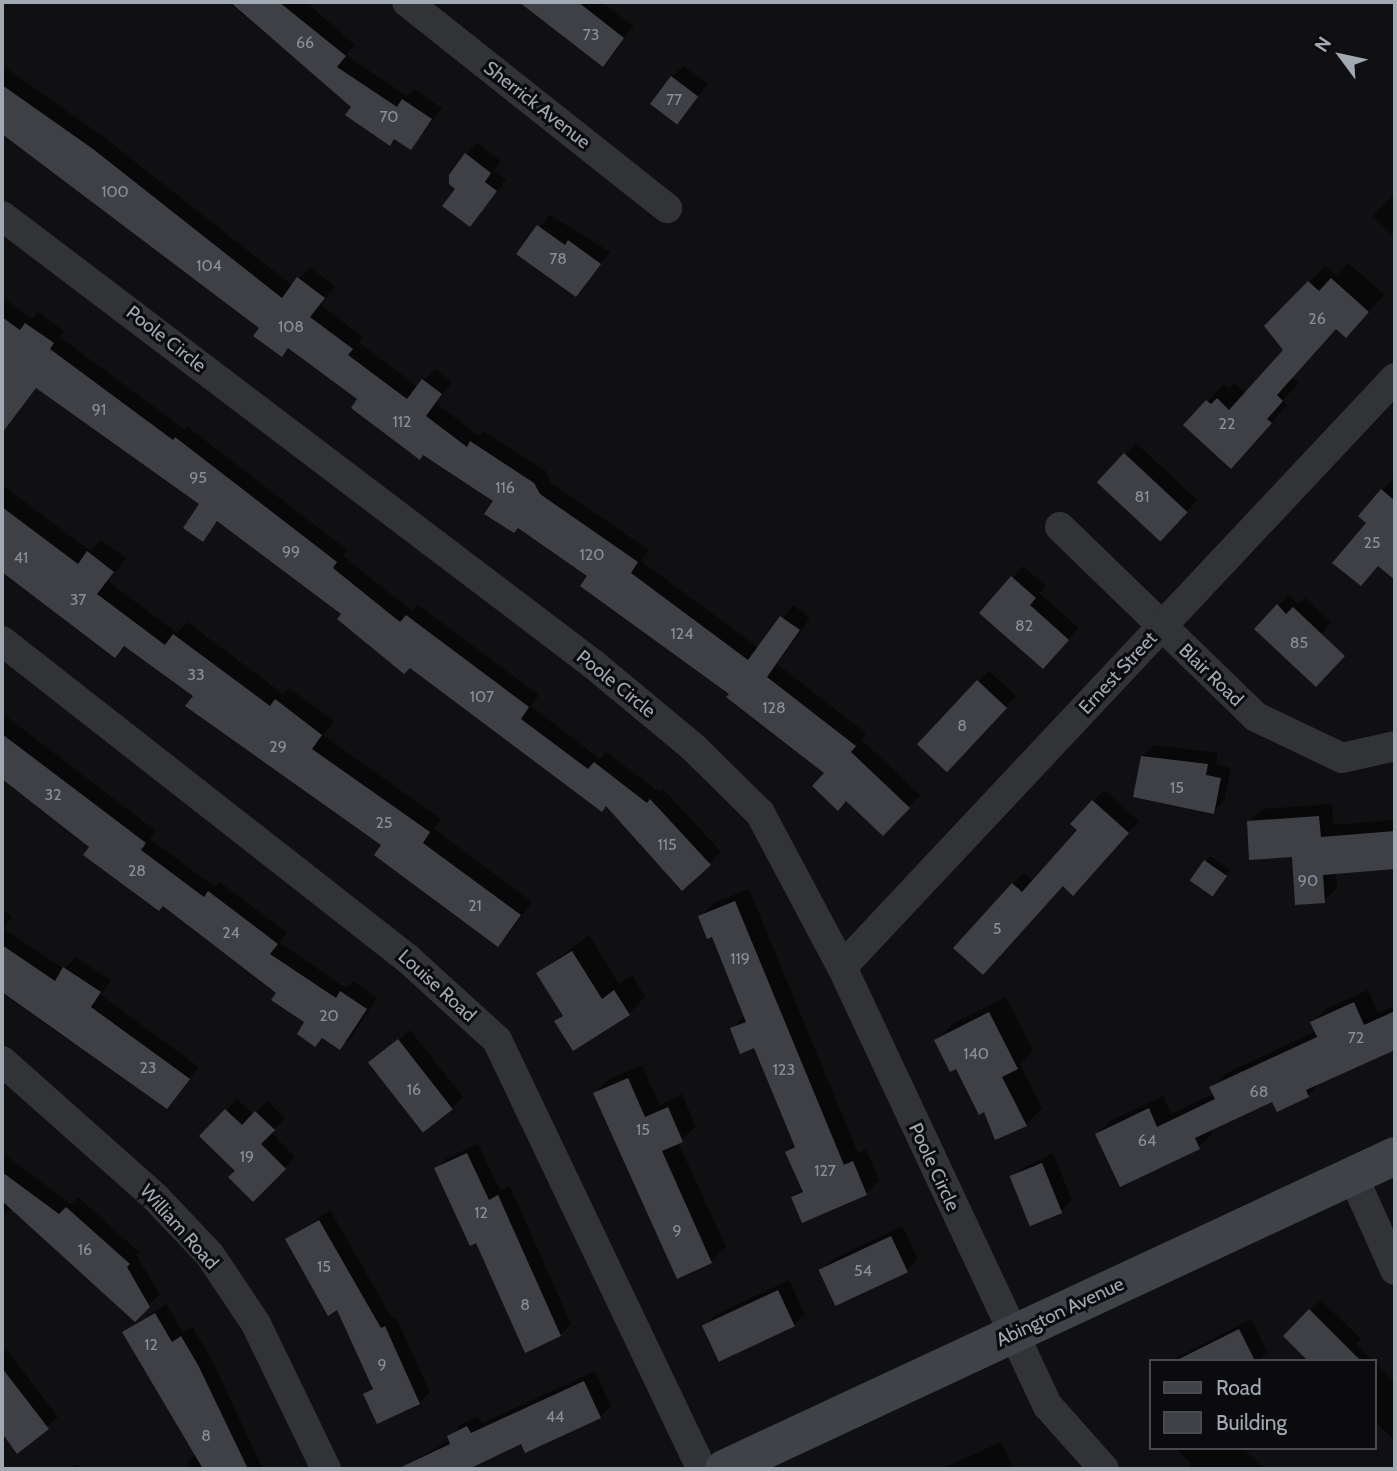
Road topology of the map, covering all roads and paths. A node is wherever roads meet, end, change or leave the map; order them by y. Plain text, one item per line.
1 (407, 2) edge
2 (667, 208) dead end
3 (2, 216) edge
4 (1395, 378) edge
5 (1060, 527) dead end
6 (1162, 626) junction
7 (2, 641) edge
8 (1395, 746) edge
9 (842, 967) junction
10 (2, 1061) edge
11 (1395, 1156) edge
12 (1353, 1176) junction
13 (1395, 1270) edge
14 (1012, 1335) junction
15 (326, 1469) edge
16 (702, 1469) edge
17 (724, 1469) edge
18 (1104, 1469) edge

1 - 2 street, Sherrick Avenue
3 - 9 street, Poole Circle
4 - 6 street, Ernest Street
5 - 6 street, Blair Road
6 - 8 street, Blair Road
6 - 9 street, Ernest Street
7 - 16 street, Louise Road
9 - 14 street, Poole Circle
10 - 15 street, William Road
11 - 12 main road, Abington Avenue
12 - 13 street
12 - 14 main road, Abington Avenue
14 - 17 main road, Abington Avenue
14 - 18 street, Poole Circle

